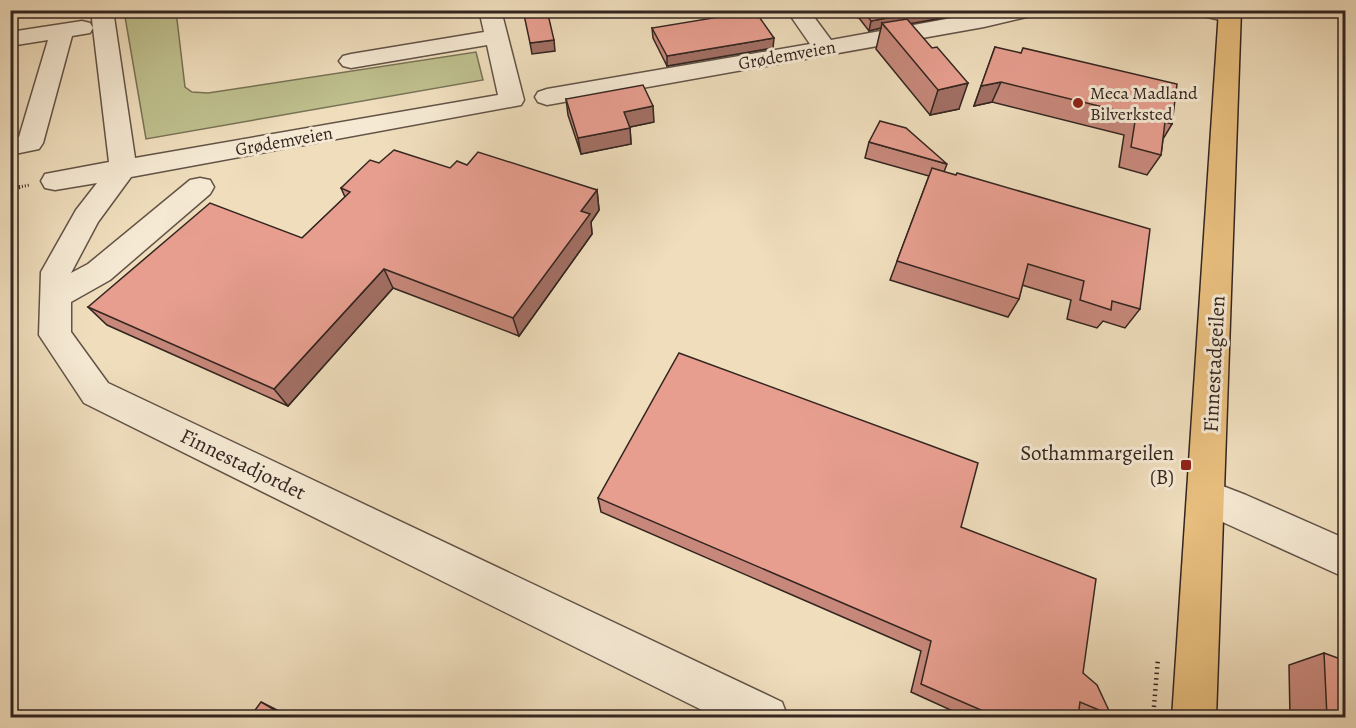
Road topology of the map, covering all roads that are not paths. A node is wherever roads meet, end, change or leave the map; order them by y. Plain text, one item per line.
1 (490, 10) edge
2 (801, 10) edge
3 (1028, 10) edge
4 (1222, 12) edge
5 (103, 18) edge
6 (62, 31) junction
7 (496, 37) junction
8 (10, 39) edge
9 (825, 48) junction
10 (351, 61) dead end
11 (547, 97) dead end
12 (10, 147) edge
13 (123, 168) junction
14 (55, 181) dead end
15 (200, 187) dead end
16 (55, 296) junction
17 (1207, 497) junction
18 (1346, 559) edge
19 (765, 717) edge
20 (1194, 717) edge

1 - 7 street
2 - 9 street
3 - 9 street, Grødemveien
4 - 17 main road, Finnestadgeilen
5 - 6 street
5 - 13 street
6 - 8 street
6 - 12 street
7 - 10 street
7 - 13 street, Grødemveien
9 - 11 street, Grødemveien
13 - 14 street, Grødemveien
13 - 16 street, Finnestadjordet
15 - 16 street
16 - 19 street, Finnestadjordet
17 - 18 street
17 - 20 main road, Finnestadgeilen

